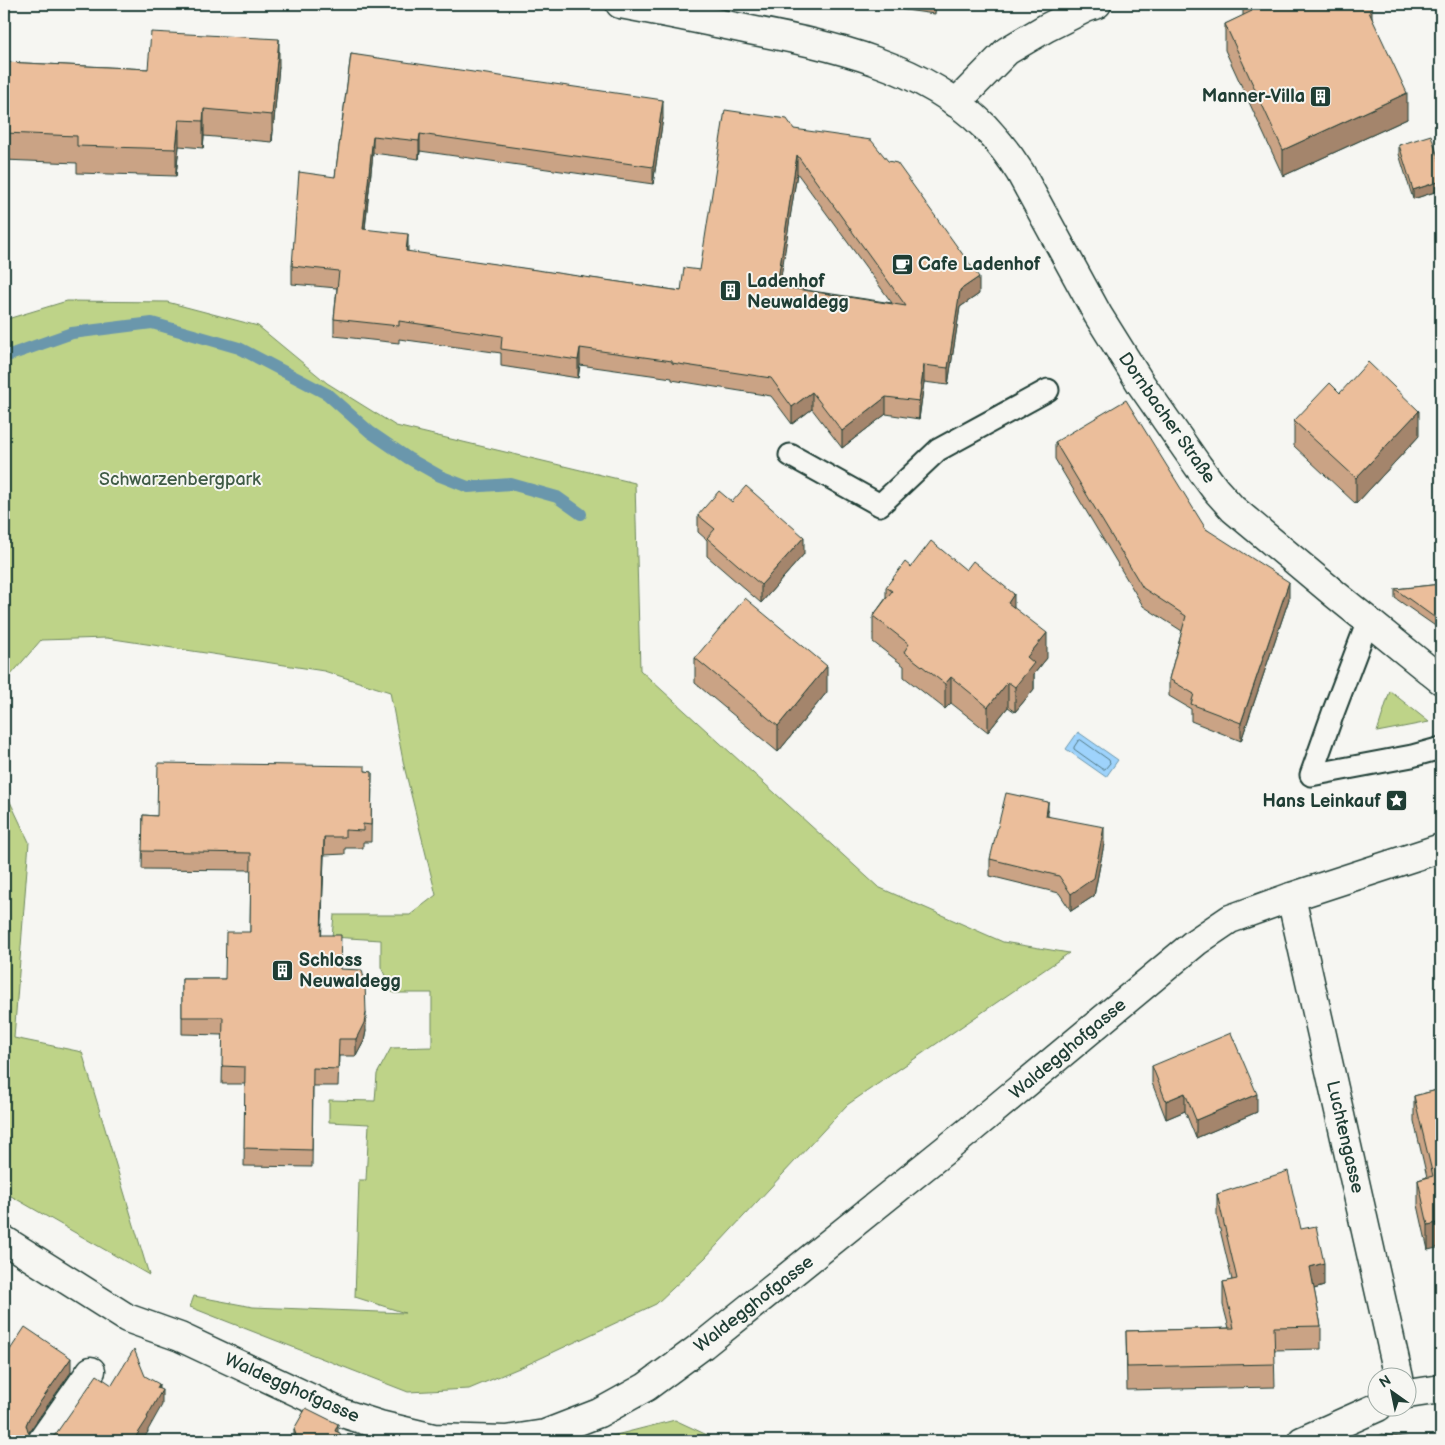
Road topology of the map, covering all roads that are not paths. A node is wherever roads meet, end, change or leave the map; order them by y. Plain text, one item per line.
1 (620, 4) edge
2 (1097, 4) edge
3 (956, 103) junction
4 (1048, 390) dead end
5 (790, 455) dead end
6 (1368, 621) junction
7 (1441, 680) edge
8 (1441, 748) edge
9 (1441, 848) edge
10 (1291, 897) junction
11 (4, 1240) edge
12 (1397, 1368) edge
13 (91, 1371) dead end
14 (1441, 1389) edge
15 (1418, 1392) edge
16 (1368, 1411) edge
17 (42, 1441) edge
18 (1302, 1441) edge

1 - 3 street, Dornbacher Straße
2 - 3 street
3 - 6 street, Dornbacher Straße
4 - 5 lane
6 - 7 street, Dornbacher Straße
6 - 8 lane
9 - 10 street, Waldegghofgasse
10 - 11 street, Waldegghofgasse
10 - 12 street, Luchtengasse
13 - 17 street
14 - 15 street
16 - 18 street

